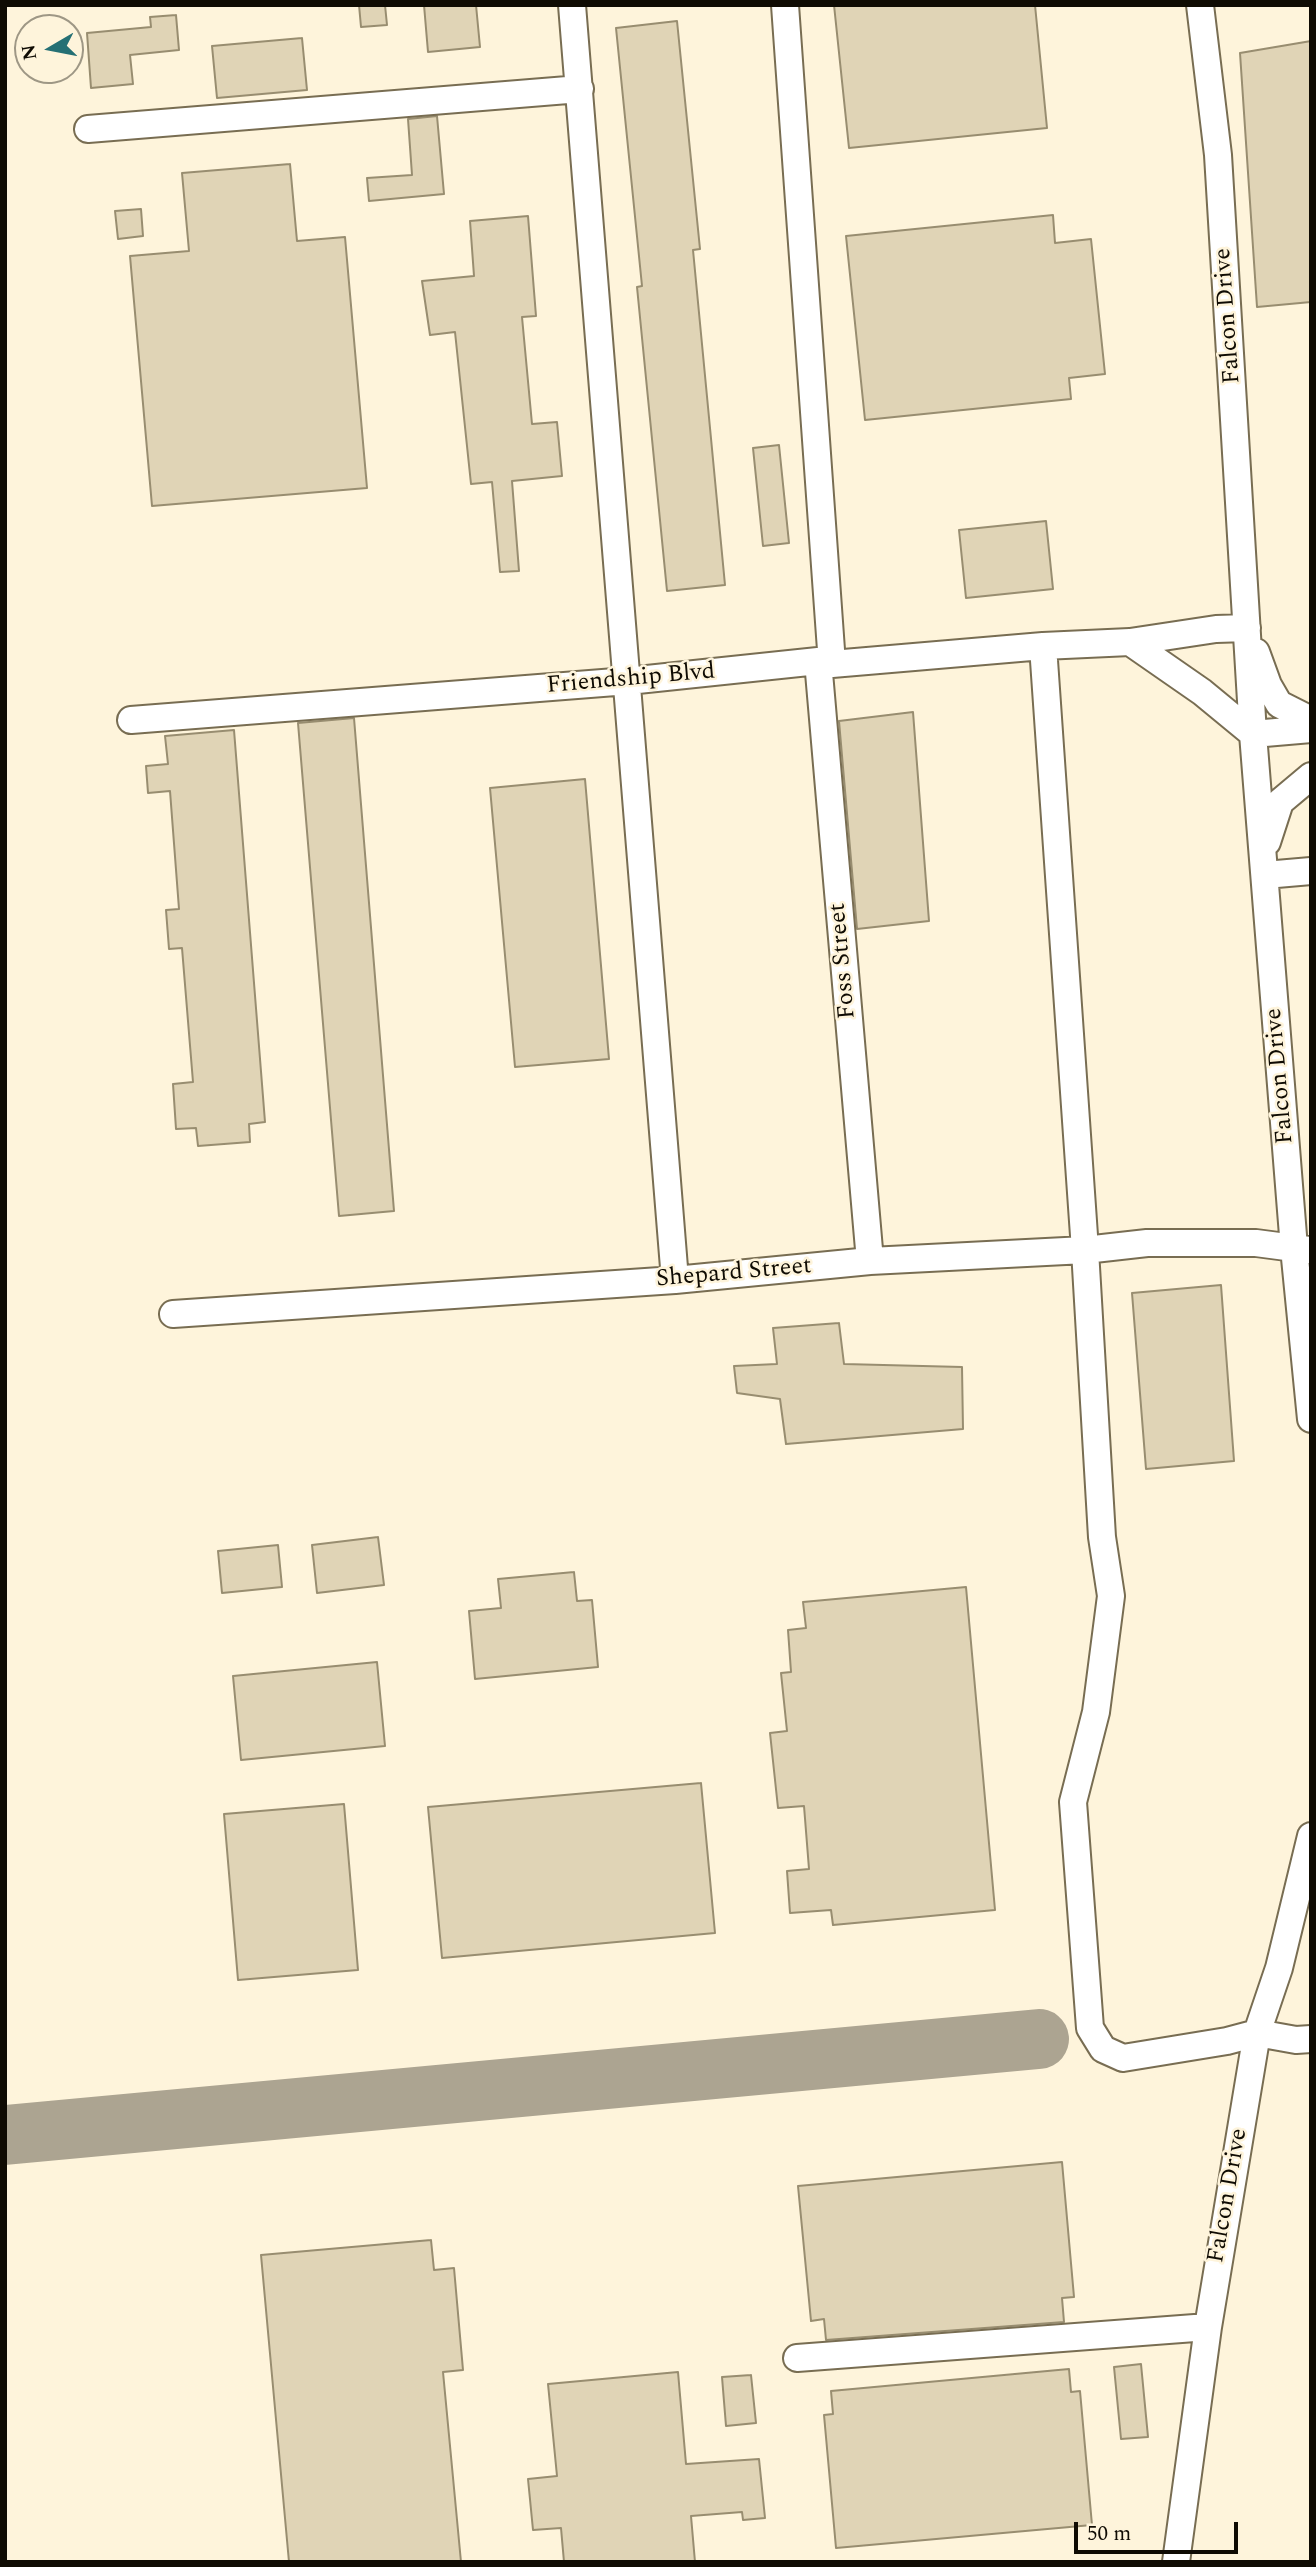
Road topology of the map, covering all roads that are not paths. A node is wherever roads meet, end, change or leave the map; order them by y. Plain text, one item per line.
1 (572, 5) edge
2 (785, 5) edge
3 (1200, 5) edge
4 (580, 89) junction
5 (89, 129) dead end
6 (1247, 628) junction
7 (1130, 642) junction
8 (1043, 646) junction
9 (825, 663) junction
10 (628, 681) junction
11 (131, 720) dead end
12 (1311, 720) edge
13 (1311, 729) edge
14 (1253, 734) junction
15 (1311, 776) edge
16 (1264, 866) junction
17 (1311, 871) edge
18 (1303, 1249) edge
19 (1085, 1250) junction
20 (870, 1261) junction
21 (676, 1280) junction
22 (173, 1314) dead end
23 (1311, 1419) edge
24 (1311, 1836) edge
25 (1257, 2033) junction
26 (1311, 2039) edge
27 (1208, 2327) junction
28 (797, 2358) dead end
29 (1176, 2562) edge

1 - 4 street
2 - 9 street, Foss Street
3 - 6 street, Falcon Drive
4 - 5 street
4 - 10 street
6 - 7 street, Friendship Blvd
6 - 12 street
6 - 14 street, Falcon Drive
7 - 8 street, Friendship Blvd
7 - 14 street
8 - 9 street, Friendship Blvd
8 - 19 street
9 - 10 street, Friendship Blvd
9 - 20 street, Foss Street
10 - 11 street, Friendship Blvd
10 - 21 street
13 - 14 street
14 - 16 street, Falcon Drive
15 - 16 street
16 - 17 street
16 - 18 street, Falcon Drive
18 - 19 street, Shepard Street
18 - 23 street, Falcon Drive
19 - 20 street, Shepard Street
19 - 25 street
20 - 21 street, Shepard Street
21 - 22 street, Shepard Street
24 - 25 street, Falcon Drive
25 - 26 street
25 - 27 street, Falcon Drive
27 - 28 street
27 - 29 street, Falcon Drive

